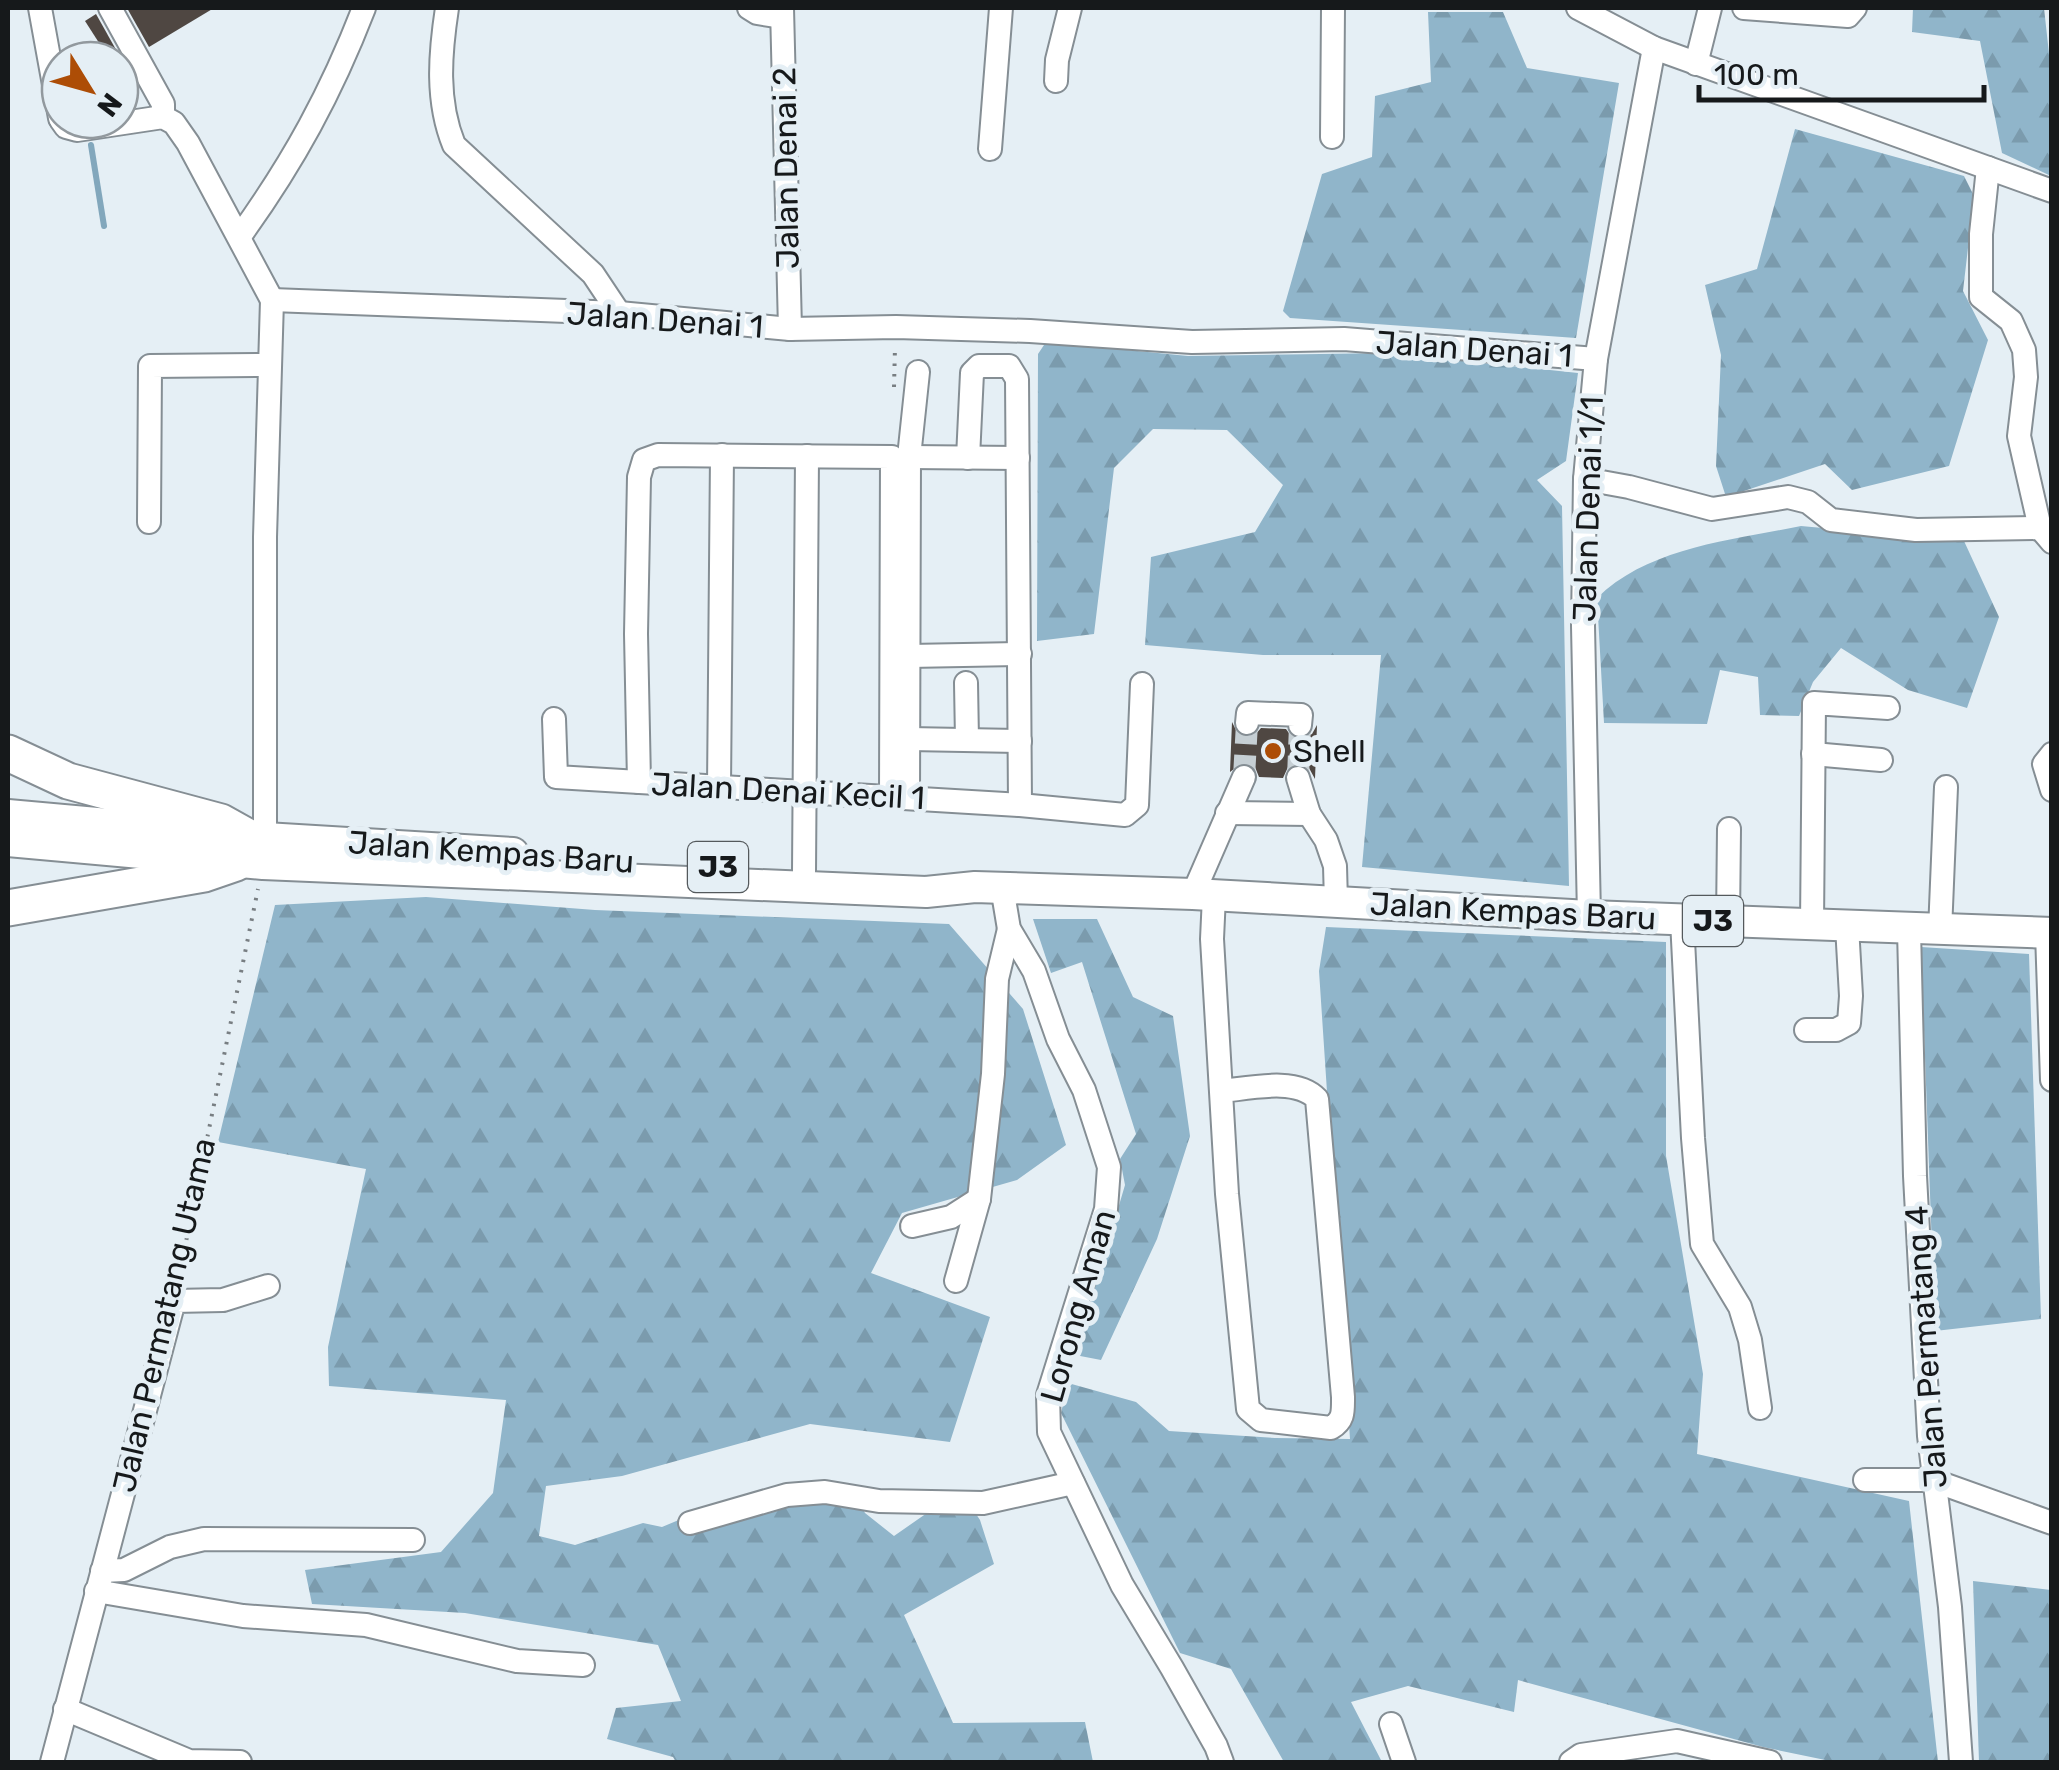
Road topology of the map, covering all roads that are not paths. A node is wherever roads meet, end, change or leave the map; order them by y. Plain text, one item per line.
1 (40, 8) edge
2 (110, 8) edge
3 (364, 8) edge
4 (446, 8) edge
5 (749, 8) edge
6 (1001, 8) edge
7 (1070, 8) edge
8 (1333, 8) edge
9 (1578, 8) edge
10 (1710, 8) edge
11 (1744, 8) edge
12 (1856, 8) edge
13 (782, 12) edge
14 (46, 40) edge
15 (1654, 48) junction
16 (1696, 64) junction
17 (1056, 81) dead end
18 (164, 117) junction
19 (140, 121) edge
20 (1332, 137) dead end
21 (990, 149) dead end
22 (1988, 168) junction
23 (2052, 190) edge
24 (240, 236) junction
25 (272, 300) junction
26 (619, 313) junction
27 (790, 329) junction
28 (1596, 359) junction
29 (268, 365) junction
30 (918, 372) dead end
31 (722, 455) junction
32 (807, 456) junction
33 (900, 457) junction
34 (968, 458) junction
35 (1018, 458) junction
36 (1585, 479) junction
37 (148, 522) dead end
38 (2046, 535) edge
39 (1020, 654) junction
40 (908, 656) junction
41 (966, 683) dead end
42 (1142, 684) dead end
43 (1888, 708) dead end
44 (554, 719) dead end
45 (1247, 723) dead end
46 (1300, 724) dead end
47 (908, 738) junction
48 (967, 740) junction
49 (1020, 741) junction
50 (8, 753) edge
51 (1813, 754) junction
52 (2052, 754) edge
53 (1881, 760) dead end
54 (1244, 777) tunnel mouth
55 (1298, 778) tunnel mouth
56 (639, 782) junction
57 (1946, 786) dead end
58 (719, 787) junction
59 (2052, 790) edge
60 (806, 793) junction
61 (900, 798) junction
62 (1020, 806) junction
63 (1227, 812) junction
64 (1309, 814) junction
65 (8, 816) edge
66 (1729, 829) dead end
67 (8, 840) edge
68 (253, 851) junction
69 (804, 872) junction
70 (988, 887) junction
71 (1204, 895) junction
72 (1336, 902) junction
73 (8, 908) edge
74 (1589, 916) junction
75 (1682, 920) junction
76 (1728, 921) junction
77 (1812, 924) junction
78 (1847, 926) junction
79 (1009, 929) junction
80 (1909, 930) junction
81 (1940, 931) junction
82 (2049, 933) edge
83 (1806, 1030) dead end
84 (2052, 1080) edge
85 (1223, 1091) junction
86 (979, 1199) junction
87 (912, 1226) dead end
88 (956, 1281) dead end
89 (268, 1286) dead end
90 (1760, 1408) dead end
91 (1865, 1480) dead end
92 (1932, 1480) junction
93 (1073, 1483) junction
94 (2052, 1522) edge
95 (690, 1523) dead end
96 (413, 1540) dead end
97 (99, 1581) junction
98 (583, 1665) dead end
99 (65, 1709) junction
100 (1391, 1724) dead end
101 (52, 1762) edge
102 (240, 1762) edge
103 (1222, 1762) edge
104 (1404, 1762) edge
105 (1571, 1762) edge
106 (1770, 1762) edge
107 (1961, 1762) edge

1 - 14 street
2 - 18 street
3 - 24 street
4 - 26 street
5 - 13 street
6 - 21 street
7 - 17 street
8 - 20 street
9 - 15 street
10 - 16 street
11 - 12 street
13 - 27 street, Jalan Denai 2
15 - 16 street
15 - 28 street, Jalan Denai 1/1
16 - 22 street
18 - 19 street
18 - 24 street
22 - 23 street
22 - 38 street
24 - 25 street
25 - 26 street, Jalan Denai 1
25 - 29 street
26 - 27 street, Jalan Denai 1
27 - 28 street, Jalan Denai 1
28 - 36 street, Jalan Denai 1/1
29 - 37 street
29 - 68 street
30 - 33 street
31 - 32 street
31 - 56 street
31 - 58 street
32 - 33 street
32 - 60 street
33 - 34 street
33 - 40 street
33 - 61 street
34 - 35 street
34 - 35 street
35 - 39 street
36 - 38 street
36 - 74 street, Jalan Denai 1/1
39 - 40 street
39 - 49 street
40 - 47 street
41 - 48 street
42 - 62 street, Jalan Denai Kecil 1
43 - 51 street
44 - 56 street, Jalan Denai Kecil 1
45 - 46 street
47 - 48 street
47 - 61 street
48 - 49 street
49 - 62 street
50 - 68 highway
51 - 53 street
51 - 77 street
52 - 59 street
54 - 63 street
55 - 64 street
56 - 58 street, Jalan Denai Kecil 1
57 - 81 street
58 - 60 street, Jalan Denai Kecil 1
60 - 61 street, Jalan Denai Kecil 1
60 - 69 street
61 - 62 street, Jalan Denai Kecil 1
63 - 64 street
63 - 71 street
64 - 72 street
65 - 68 main road, Jalan Kempas Baru / J3
66 - 76 street
67 - 68 main road, Jalan Kempas Baru / J3
68 - 69 main road, Jalan Kempas Baru / J3
68 - 70 main road, Jalan Kempas Baru / J3
68 - 73 highway
69 - 70 main road, Jalan Kempas Baru / J3
70 - 71 main road, Jalan Kempas Baru / J3
70 - 79 street, Lorong Aman
71 - 72 main road, Jalan Kempas Baru / J3
71 - 85 street
72 - 74 main road, Jalan Kempas Baru / J3
74 - 75 main road, Jalan Kempas Baru / J3
75 - 76 main road, Jalan Kempas Baru / J3
75 - 90 street
76 - 77 main road, Jalan Kempas Baru / J3
77 - 78 main road, Jalan Kempas Baru / J3
78 - 80 main road, Jalan Kempas Baru / J3
78 - 83 street
79 - 86 street
79 - 93 street, Lorong Aman
80 - 81 main road, Jalan Kempas Baru / J3
80 - 92 street, Jalan Permatang 4
81 - 82 main road, Jalan Kempas Baru / J3
82 - 84 street
85 - 85 street
86 - 87 street
86 - 88 street
89 - 97 street, Jalan Permatang Utama
91 - 92 street
92 - 94 street
92 - 107 street, Jalan Permatang 4
93 - 95 street
93 - 103 street, Lorong Aman
96 - 97 street
97 - 98 street
97 - 99 street, Jalan Permatang Utama
99 - 101 street, Jalan Permatang Utama
99 - 102 street
100 - 104 street
105 - 106 street

